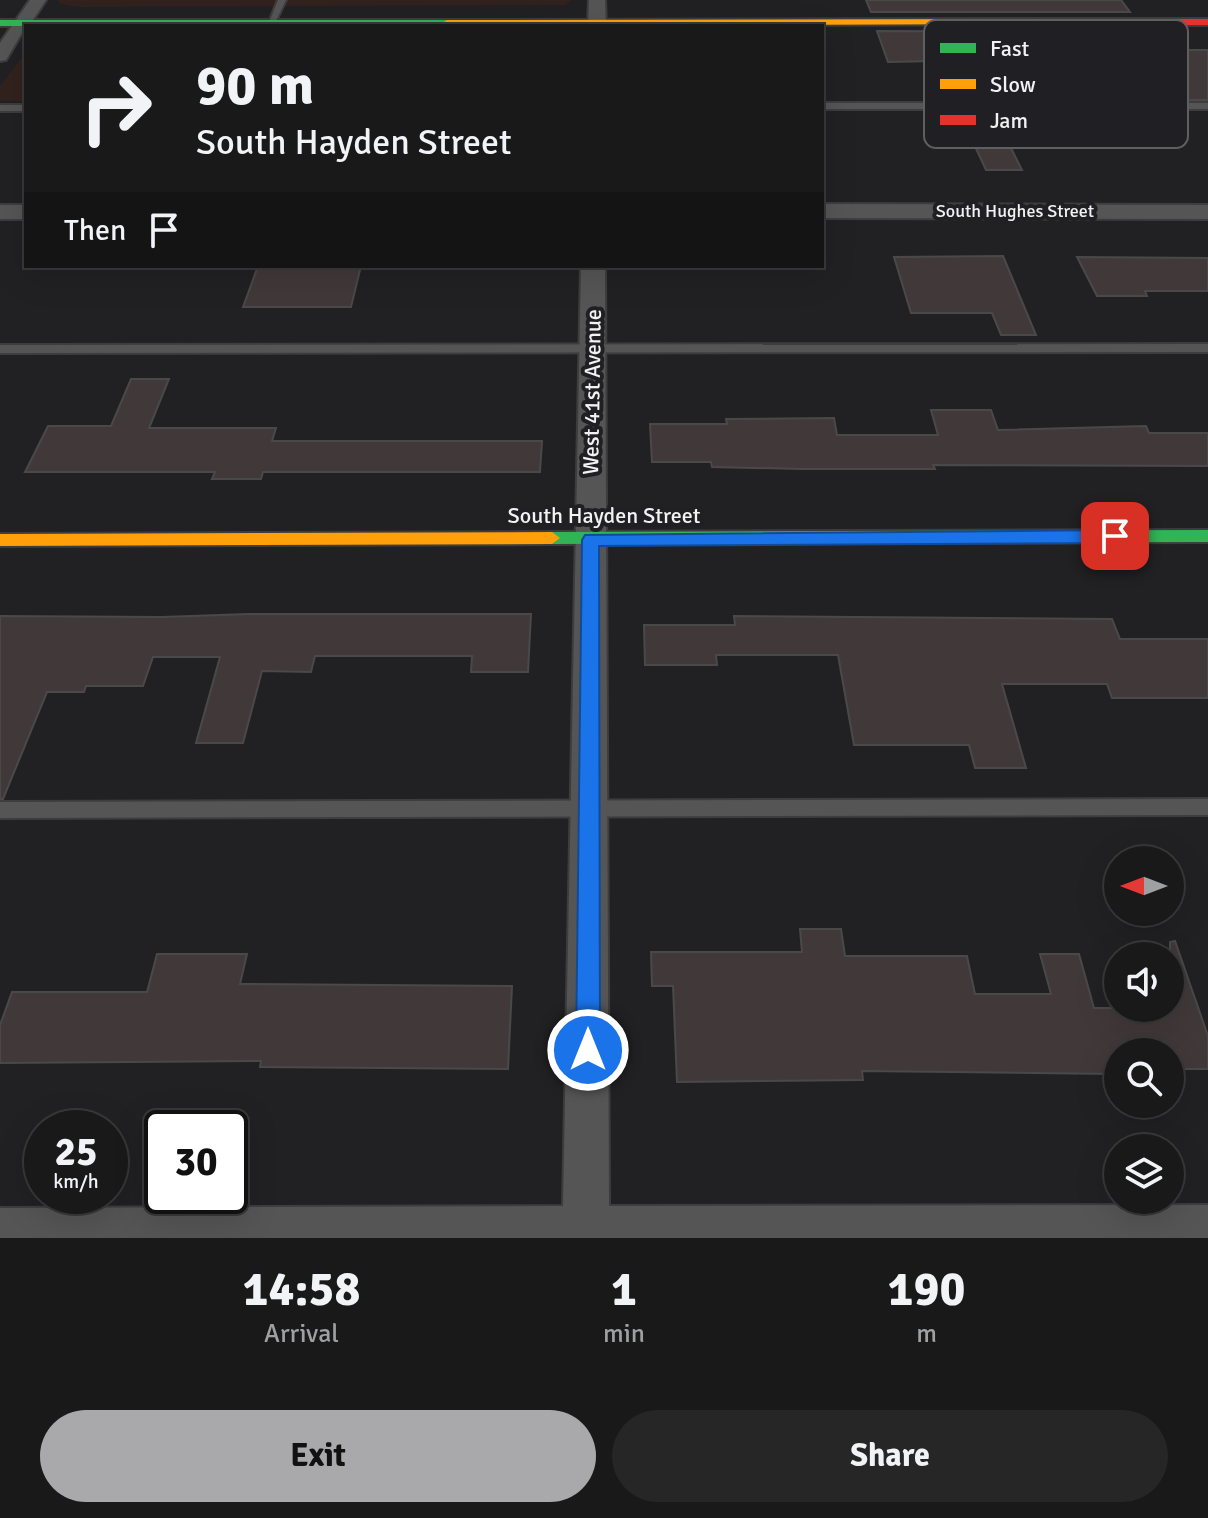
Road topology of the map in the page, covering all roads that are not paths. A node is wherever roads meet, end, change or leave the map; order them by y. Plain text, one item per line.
1 (38, 0) edge
2 (282, 0) edge
3 (597, 0) edge
4 (1188, 22) edge
5 (1208, 22) edge
6 (0, 23) edge
7 (23, 23) junction
8 (271, 23) junction
9 (924, 23) edge
10 (597, 24) edge
11 (0, 56) edge
12 (824, 106) edge
13 (924, 106) edge
14 (0, 108) edge
15 (24, 108) edge
16 (824, 211) edge
17 (0, 212) edge
18 (24, 212) edge
19 (1208, 212) edge
20 (593, 268) edge
21 (593, 347) junction
22 (1208, 348) edge
23 (0, 349) edge
24 (1208, 536) edge
25 (0, 540) edge
26 (591, 540) junction
27 (1208, 807) edge
28 (0, 810) edge
29 (591, 810) junction
30 (1208, 1228) edge
31 (0, 1231) edge
32 (586, 1234) edge

1 - 7 street
2 - 8 lane
3 - 10 street
4 - 5 main road
6 - 7 main road
7 - 8 main road
7 - 11 street
8 - 10 main road
9 - 10 main road
12 - 13 lane
14 - 15 lane
16 - 19 street, South Hughes Street
17 - 18 street
20 - 21 street, West 41st Avenue
21 - 22 lane
21 - 23 lane
21 - 26 street, West 41st Avenue
24 - 26 main road, South Hayden Street
25 - 26 main road, South Hayden Street
26 - 29 street, West 41st Avenue
27 - 29 lane
28 - 29 lane
29 - 32 street, West 41st Avenue
30 - 32 street
31 - 32 street

